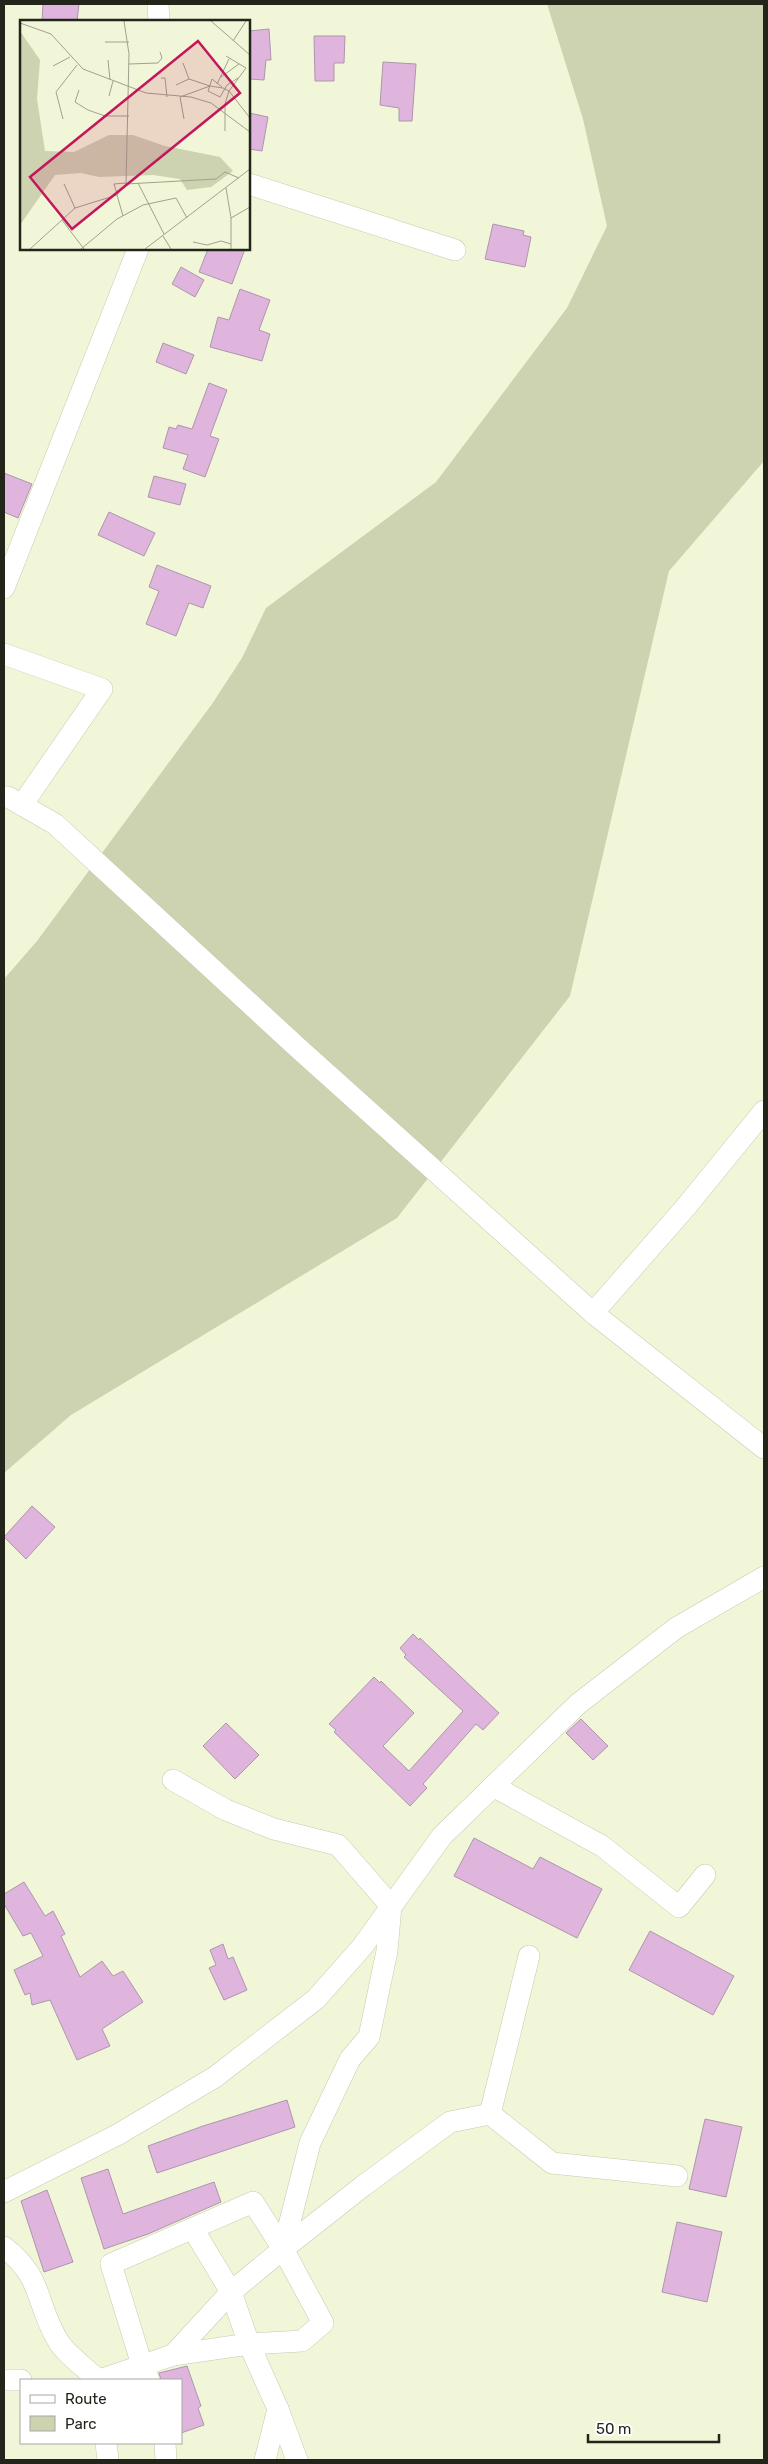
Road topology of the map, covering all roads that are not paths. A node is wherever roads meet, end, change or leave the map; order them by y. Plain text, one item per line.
1 (158, 4) edge
2 (159, 20) edge
3 (250, 184) edge
4 (138, 250) edge
5 (454, 250) dead end
6 (4, 588) edge
7 (4, 654) edge
8 (9, 799) edge
9 (764, 1111) edge
10 (593, 1313) junction
11 (764, 1448) edge
12 (764, 1577) edge
13 (173, 1780) dead end
14 (493, 1786) junction
15 (705, 1875) dead end
16 (391, 1906) junction
17 (529, 1956) dead end
18 (490, 2114) junction
19 (677, 2176) dead end
20 (4, 2192) edge
21 (193, 2229) junction
22 (4, 2247) edge
23 (283, 2249) junction
24 (230, 2292) junction
25 (248, 2344) junction
26 (173, 2355) junction
27 (145, 2373) edge
28 (98, 2379) edge
29 (106, 2379) edge
30 (4, 2380) edge
31 (20, 2380) edge
32 (278, 2409) junction
33 (106, 2444) edge
34 (165, 2444) edge
35 (108, 2460) edge
36 (166, 2460) edge
37 (266, 2460) edge
38 (297, 2460) edge

1 - 2 street
3 - 5 street
4 - 6 street
7 - 8 street
8 - 10 street
9 - 10 street
10 - 11 street
12 - 14 street
13 - 16 street
14 - 15 street
14 - 16 street
16 - 20 street
16 - 23 street
17 - 18 street
18 - 19 street
18 - 23 street
21 - 23 street
21 - 24 street
21 - 27 street
22 - 28 street
23 - 24 street
23 - 25 street
24 - 25 street
24 - 26 street
25 - 26 street
25 - 32 street
26 - 27 street
27 - 29 street
30 - 31 street
32 - 37 street
32 - 38 street
33 - 35 street
34 - 36 street

